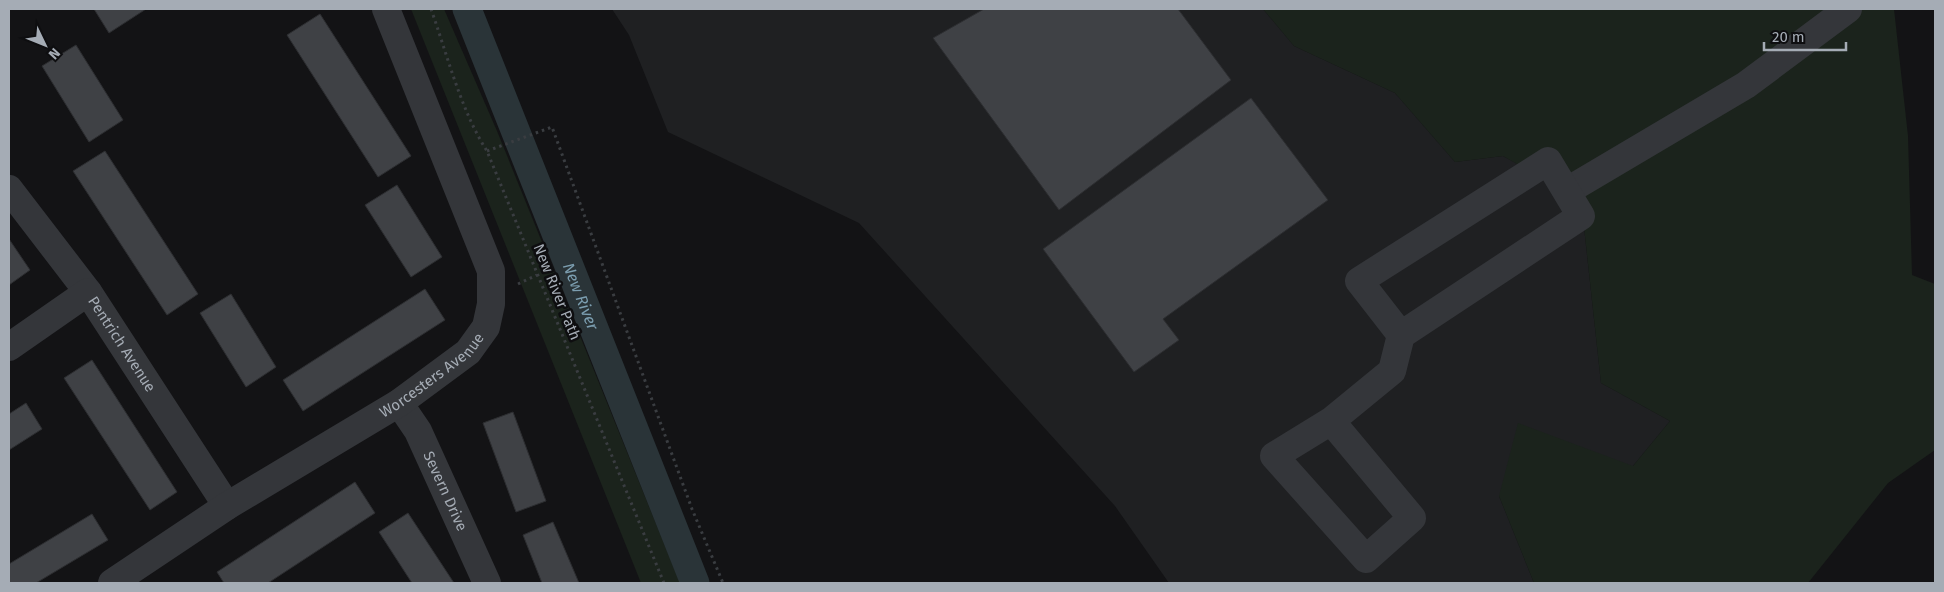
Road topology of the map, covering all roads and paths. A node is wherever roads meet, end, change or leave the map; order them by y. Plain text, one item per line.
1 (386, 9) edge
2 (431, 9) edge
3 (1848, 9) edge
4 (487, 151) junction
5 (9, 189) edge
6 (1567, 191) junction
7 (88, 292) junction
8 (1401, 335) junction
9 (9, 347) edge
10 (400, 402) junction
11 (1331, 421) junction
12 (227, 506) junction
13 (112, 583) edge
14 (487, 583) edge
15 (664, 583) edge
16 (723, 583) edge

1 - 10 street, Worcesters Avenue
2 - 4 path, New River Path
3 - 6 street
4 - 15 path, New River Path
4 - 16 path
5 - 7 street, Pentrich Avenue
6 - 8 street
6 - 8 street
7 - 9 street
7 - 12 street, Pentrich Avenue
8 - 11 street
10 - 12 street, Worcesters Avenue
10 - 14 street, Severn Drive
11 - 11 street
12 - 13 street, Worcesters Avenue

